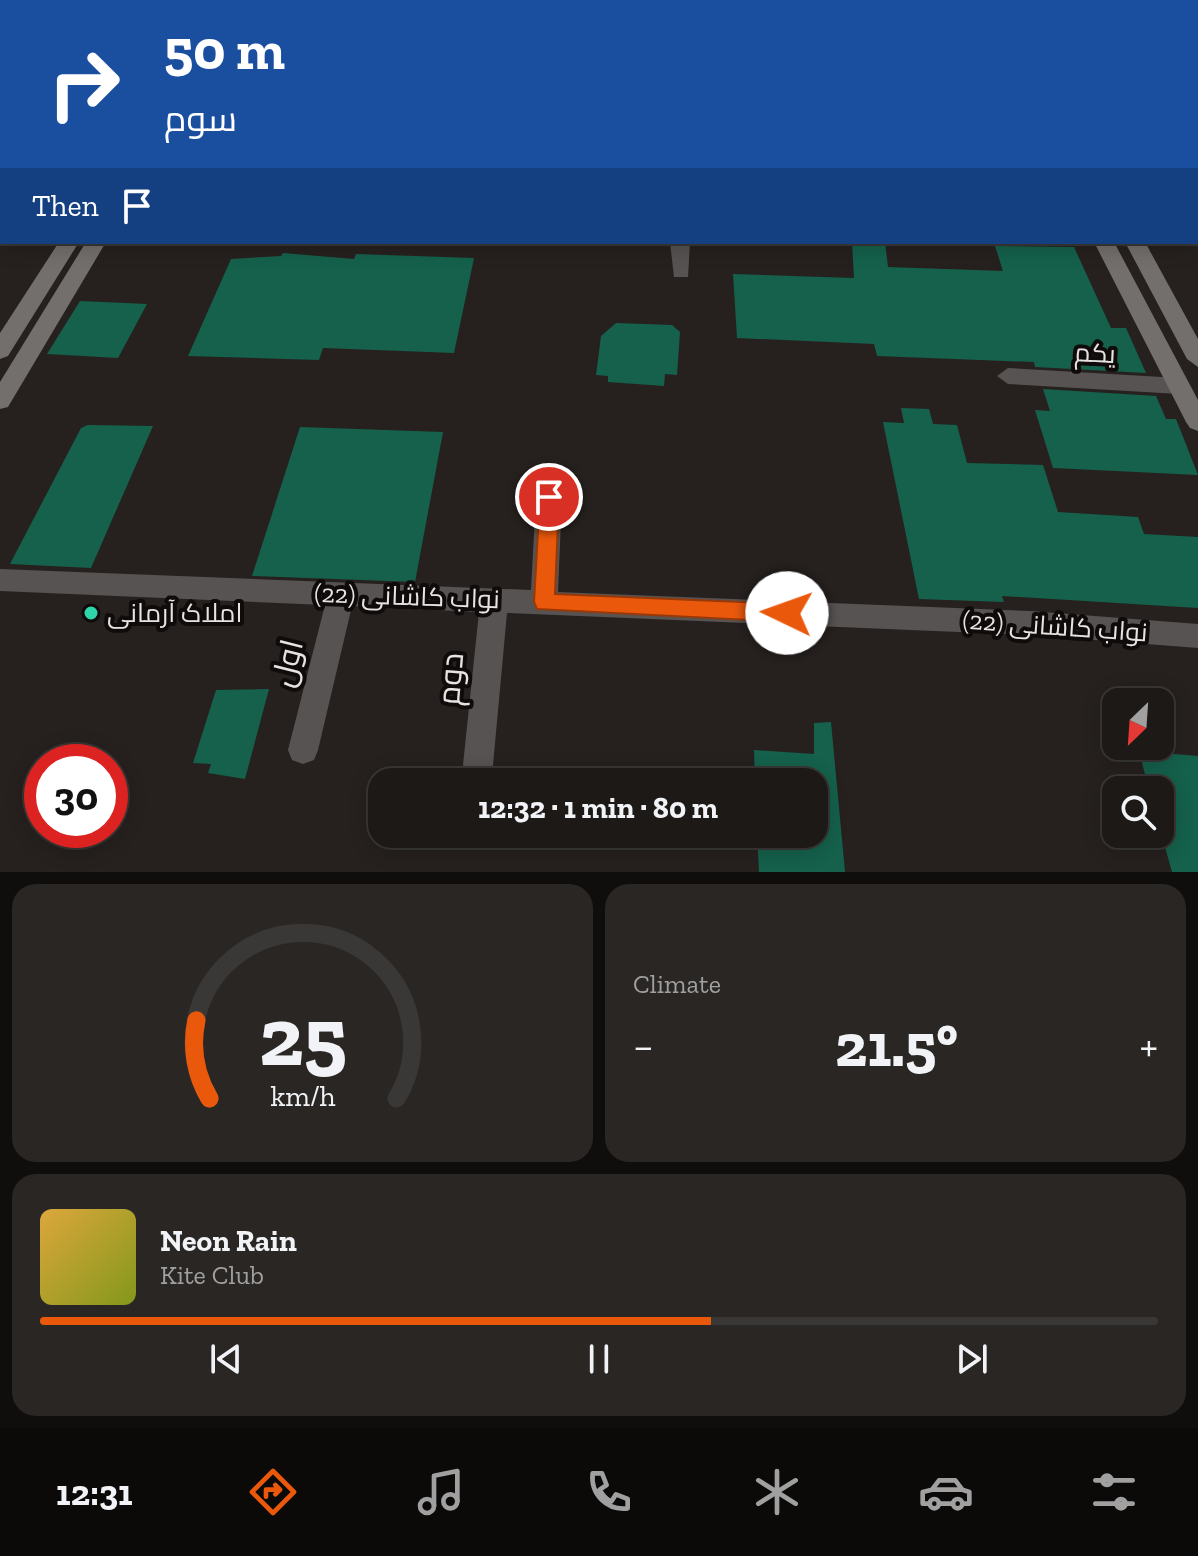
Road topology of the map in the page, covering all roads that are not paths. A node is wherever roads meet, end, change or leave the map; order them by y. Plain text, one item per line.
1 (68, 244) edge
2 (95, 244) edge
3 (680, 244) edge
4 (1105, 244) edge
5 (1136, 244) edge
6 (681, 272) dead end
7 (0, 351) edge
8 (1198, 359) edge
9 (1008, 376) dead end
10 (1179, 386) junction
11 (0, 401) edge
12 (1197, 417) edge
13 (549, 497) dead end
14 (0, 580) edge
15 (341, 594) junction
16 (494, 600) junction
17 (544, 602) junction
18 (1198, 636) edge
19 (303, 750) dead end
20 (478, 765) dead end

1 - 7 street
2 - 11 street
3 - 6 street
4 - 10 street
5 - 8 street
9 - 10 street, یکم
10 - 12 street
13 - 17 street
14 - 15 street, نواب کاشانی (22)
15 - 16 street, نواب کاشانی (22)
15 - 19 street, اول
16 - 17 street, نواب کاشانی (22)
16 - 20 street, دوم
17 - 18 street, نواب کاشانی (22)

